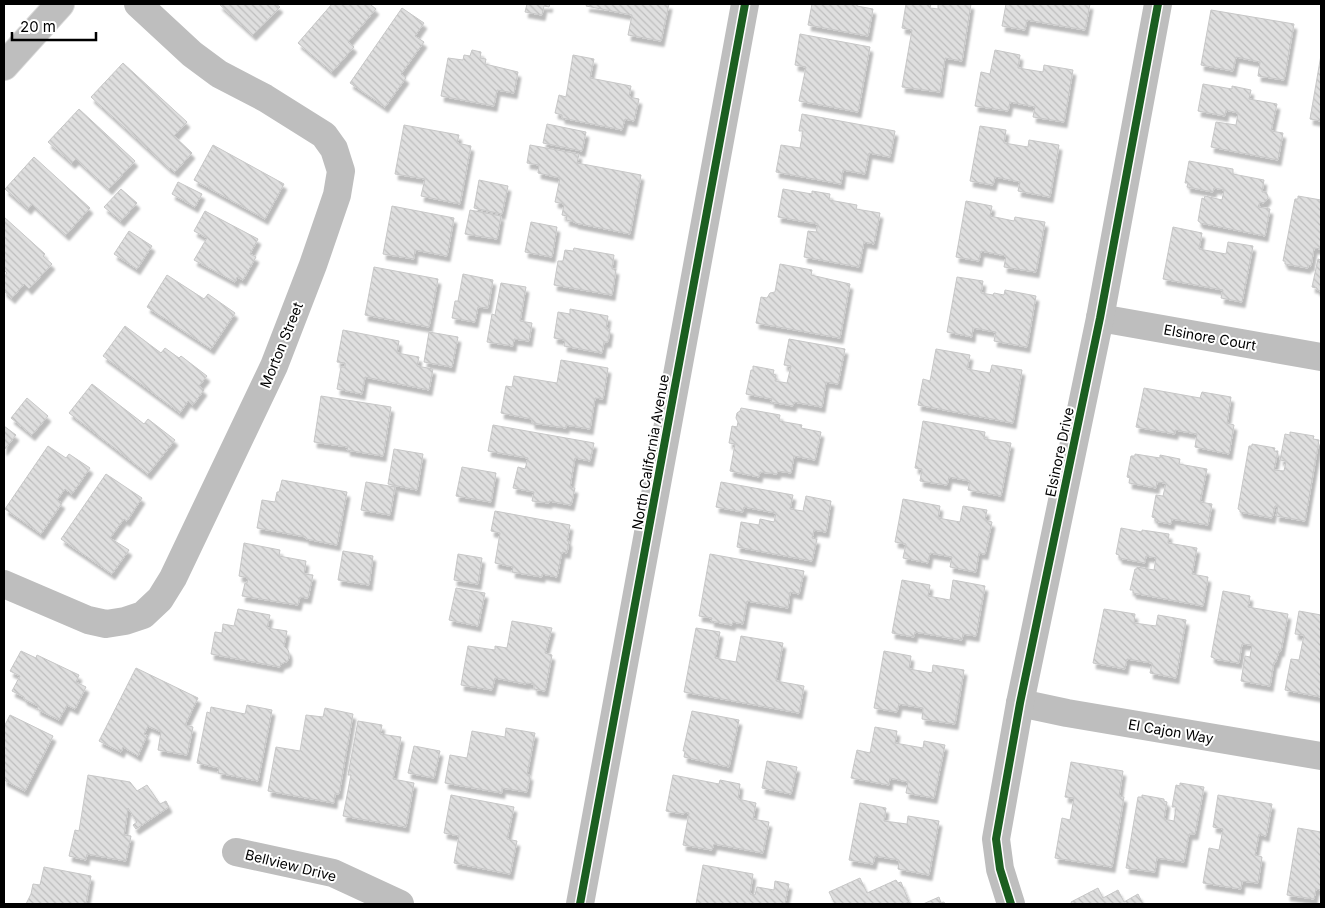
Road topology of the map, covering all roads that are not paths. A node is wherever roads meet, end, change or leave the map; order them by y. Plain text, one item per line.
1 (60, 4) edge
2 (138, 4) edge
3 (745, 4) edge
4 (1158, 4) edge
5 (4, 66) edge
6 (1100, 318) junction
7 (1321, 357) edge
8 (4, 584) edge
9 (1020, 703) junction
10 (1321, 756) edge
11 (236, 852) dead end
12 (400, 904) edge
13 (580, 904) edge
14 (1011, 904) edge

1 - 5 street
2 - 8 street, Morton Street
3 - 13 street, North California Avenue
4 - 6 street, Elsinore Drive
6 - 7 street, Elsinore Court
6 - 9 street, Elsinore Drive
9 - 10 street, El Cajon Way
9 - 14 street, Elsinore Drive
11 - 12 street, Bellview Drive

